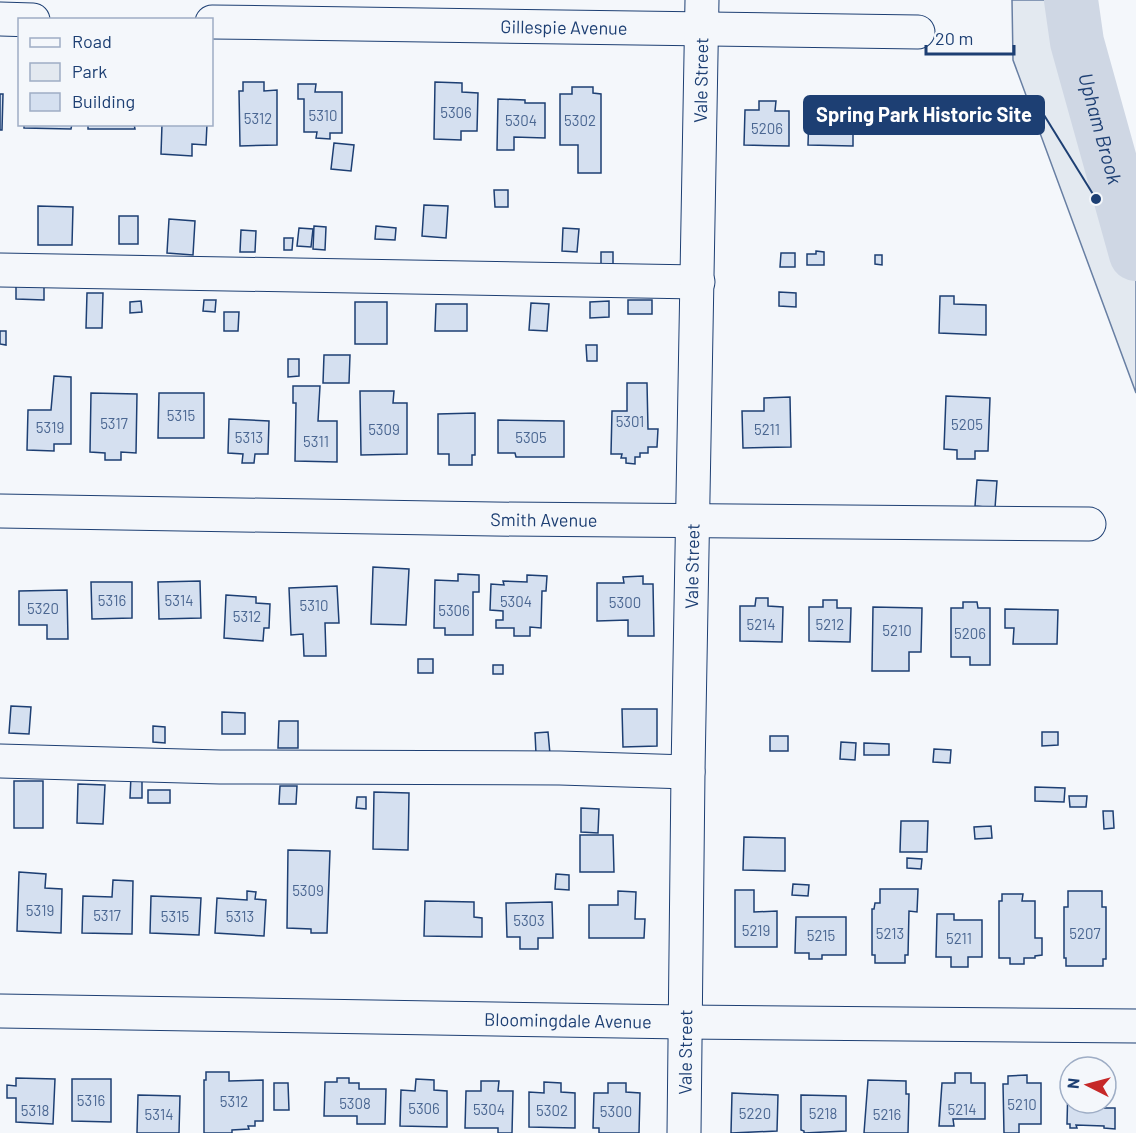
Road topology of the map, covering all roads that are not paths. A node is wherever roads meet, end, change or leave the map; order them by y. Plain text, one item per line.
1 (702, 14) edge
2 (0, 19) edge
3 (18, 20) edge
4 (213, 22) edge
5 (918, 32) dead end
6 (0, 270) edge
7 (698, 282) junction
8 (0, 512) edge
9 (693, 520) junction
10 (1089, 524) dead end
11 (0, 761) edge
12 (688, 772) junction
13 (0, 1011) edge
14 (684, 1022) junction
15 (1136, 1026) edge
16 (684, 1133) edge

1 - 4 street, Gillespie Avenue
1 - 5 street, Gillespie Avenue
1 - 7 street, Vale Street
2 - 3 street
6 - 7 street
7 - 9 street, Vale Street
8 - 9 street, Smith Avenue
9 - 10 street, Smith Avenue
9 - 12 street, Vale Street
11 - 12 street
12 - 14 street, Vale Street
13 - 14 street, Bloomingdale Avenue
14 - 15 street, Bloomingdale Avenue
14 - 16 street, Vale Street

